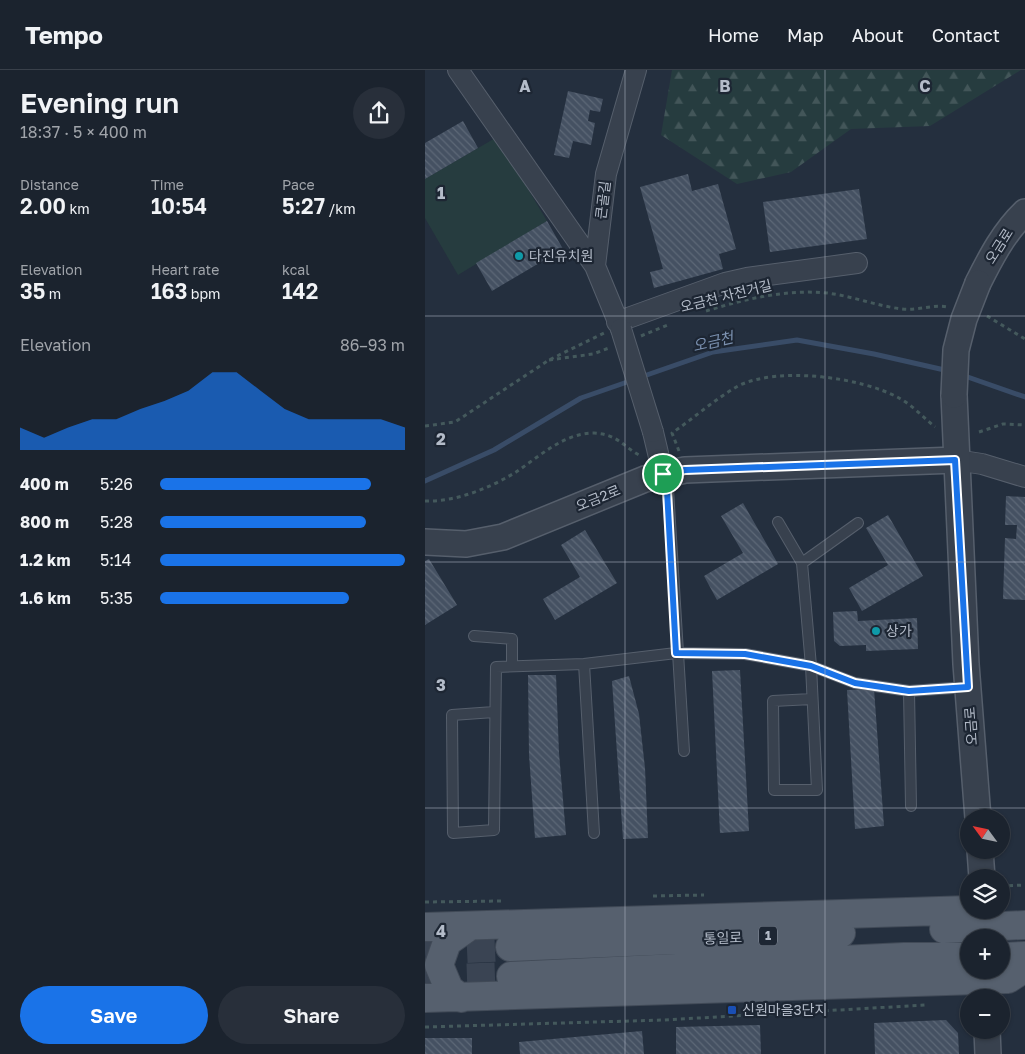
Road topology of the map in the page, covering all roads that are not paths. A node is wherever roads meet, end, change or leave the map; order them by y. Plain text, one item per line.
1 (458, 70) edge
2 (636, 70) edge
3 (1025, 212) edge
4 (857, 263) dead end
5 (595, 266) junction
6 (621, 330) junction
7 (955, 460) junction
8 (663, 474) junction
9 (1025, 477) edge
10 (778, 522) dead end
11 (858, 523) dead end
12 (425, 542) edge
13 (802, 563) junction
14 (474, 636) dead end
15 (676, 653) junction
16 (584, 664) junction
17 (512, 666) junction
18 (811, 666) junction
19 (968, 687) junction
20 (909, 691) junction
21 (812, 699) junction
22 (494, 712) junction
23 (684, 751) dead end
24 (911, 806) dead end
25 (977, 809) edge
26 (594, 833) dead end
27 (1010, 909) edge
28 (960, 910) edge
29 (1025, 912) edge
30 (1025, 925) edge
31 (470, 926) junction
32 (425, 927) edge
33 (510, 947) tunnel mouth
34 (1010, 956) edge
35 (1025, 956) edge
36 (960, 957) edge
37 (1025, 968) edge
38 (511, 976) tunnel mouth
39 (960, 989) edge
40 (985, 989) edge
41 (425, 998) edge
42 (461, 998) junction
43 (987, 1039) edge
44 (988, 1054) edge

1 - 5 street
2 - 5 street, 큰골길
3 - 7 street, 오금로, bridge
4 - 6 street
5 - 6 street, 큰골길
6 - 8 street, 큰골길, bridge
7 - 8 street, 오금2로
7 - 9 street
7 - 19 street, 오금로
8 - 12 street, 오금2로
8 - 15 lane
10 - 13 lane
11 - 13 lane
13 - 18 lane
14 - 17 lane
15 - 16 lane
15 - 18 lane
15 - 23 lane
16 - 17 lane
16 - 26 lane
17 - 22 lane
18 - 20 lane
18 - 21 lane
19 - 20 lane
19 - 25 street, 오금로
20 - 24 lane
21 - 21 lane
22 - 22 lane
27 - 29 main road
28 - 31 main road
30 - 33 main road, 통일로 / 1
31 - 32 main road
31 - 42 main road
34 - 35 main road
36 - 38 main road, 통일로 / 1
37 - 40 main road
39 - 42 main road
41 - 42 main road
43 - 44 street

